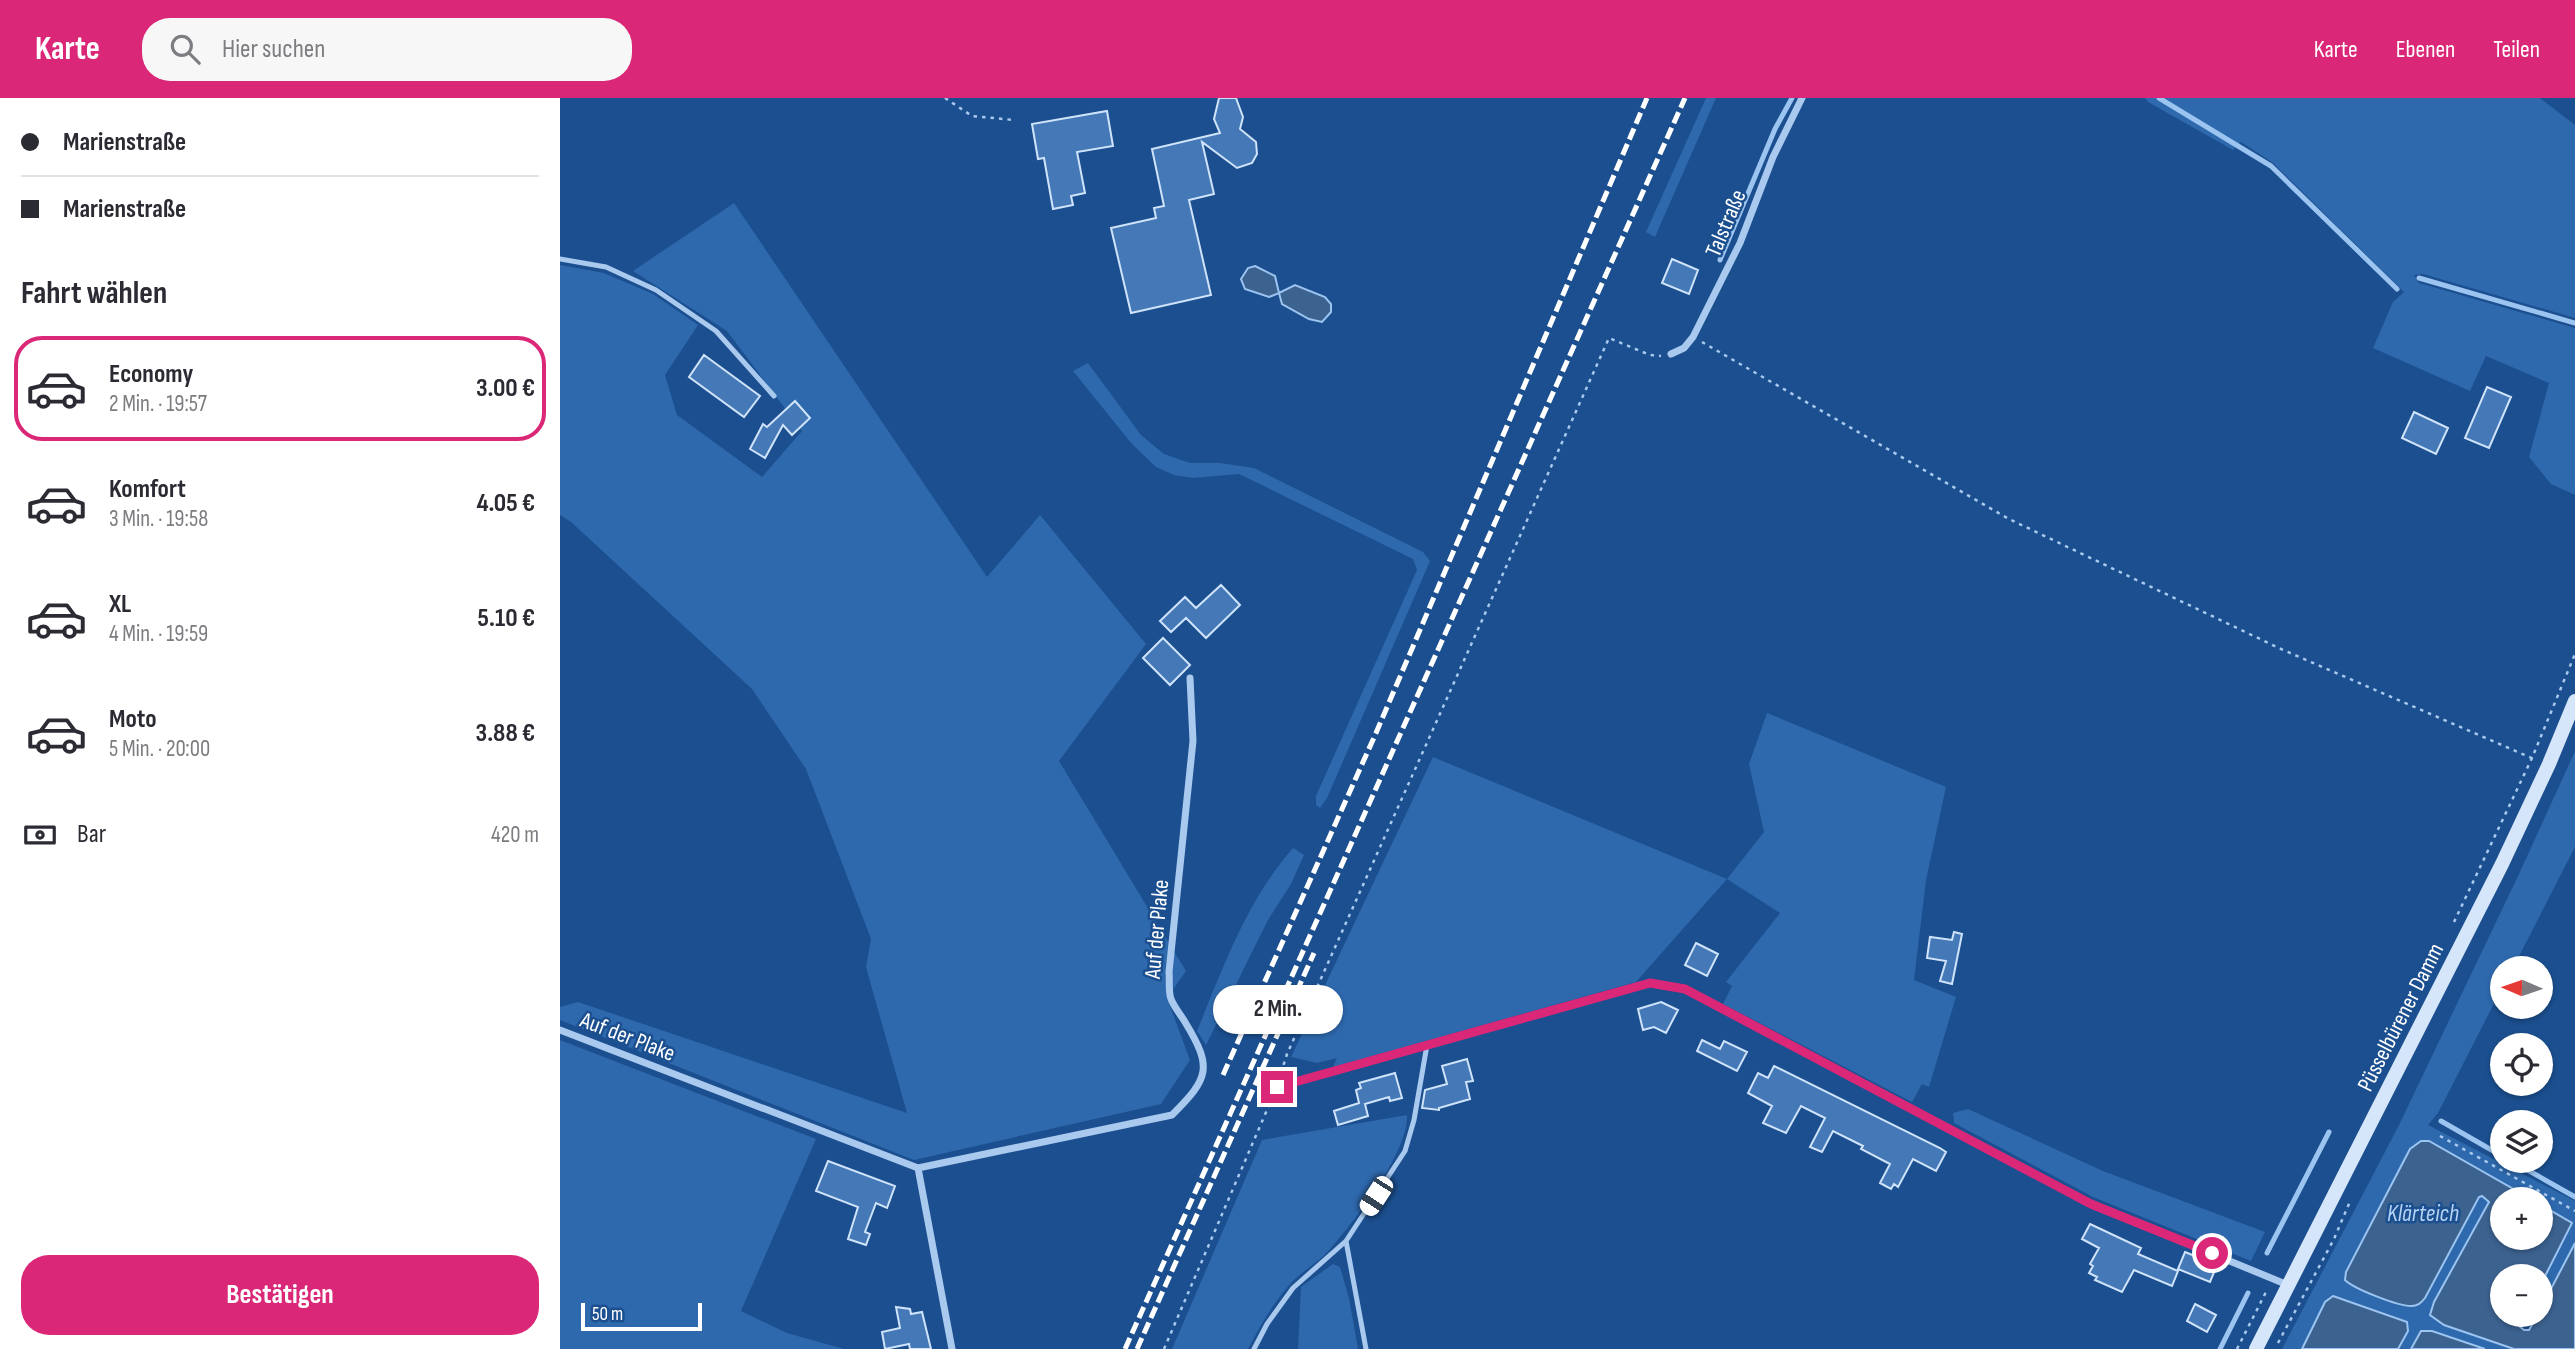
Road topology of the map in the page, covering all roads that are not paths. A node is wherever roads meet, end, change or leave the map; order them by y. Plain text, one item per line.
1 (1802, 98) edge
2 (560, 259) edge
3 (1671, 354) road end
4 (774, 396) dead end
5 (1190, 678) dead end
6 (2575, 701) edge
7 (560, 1030) edge
8 (1427, 1045) junction
9 (1277, 1087) road end
10 (918, 1168) junction
11 (1346, 1241) junction
12 (2288, 1286) junction
13 (951, 1349) edge
14 (1254, 1349) edge
15 (1366, 1349) edge
16 (2256, 1349) edge

1 - 3 street, Talstraße
2 - 4 lane
5 - 10 street, Auf der Plake
6 - 12 main road, Püsselbürener Damm
7 - 10 street, Auf der Plake
8 - 9 street
8 - 11 lane
8 - 12 street
10 - 13 street
11 - 14 lane
11 - 15 lane
12 - 16 main road, Püsselbürener Damm

